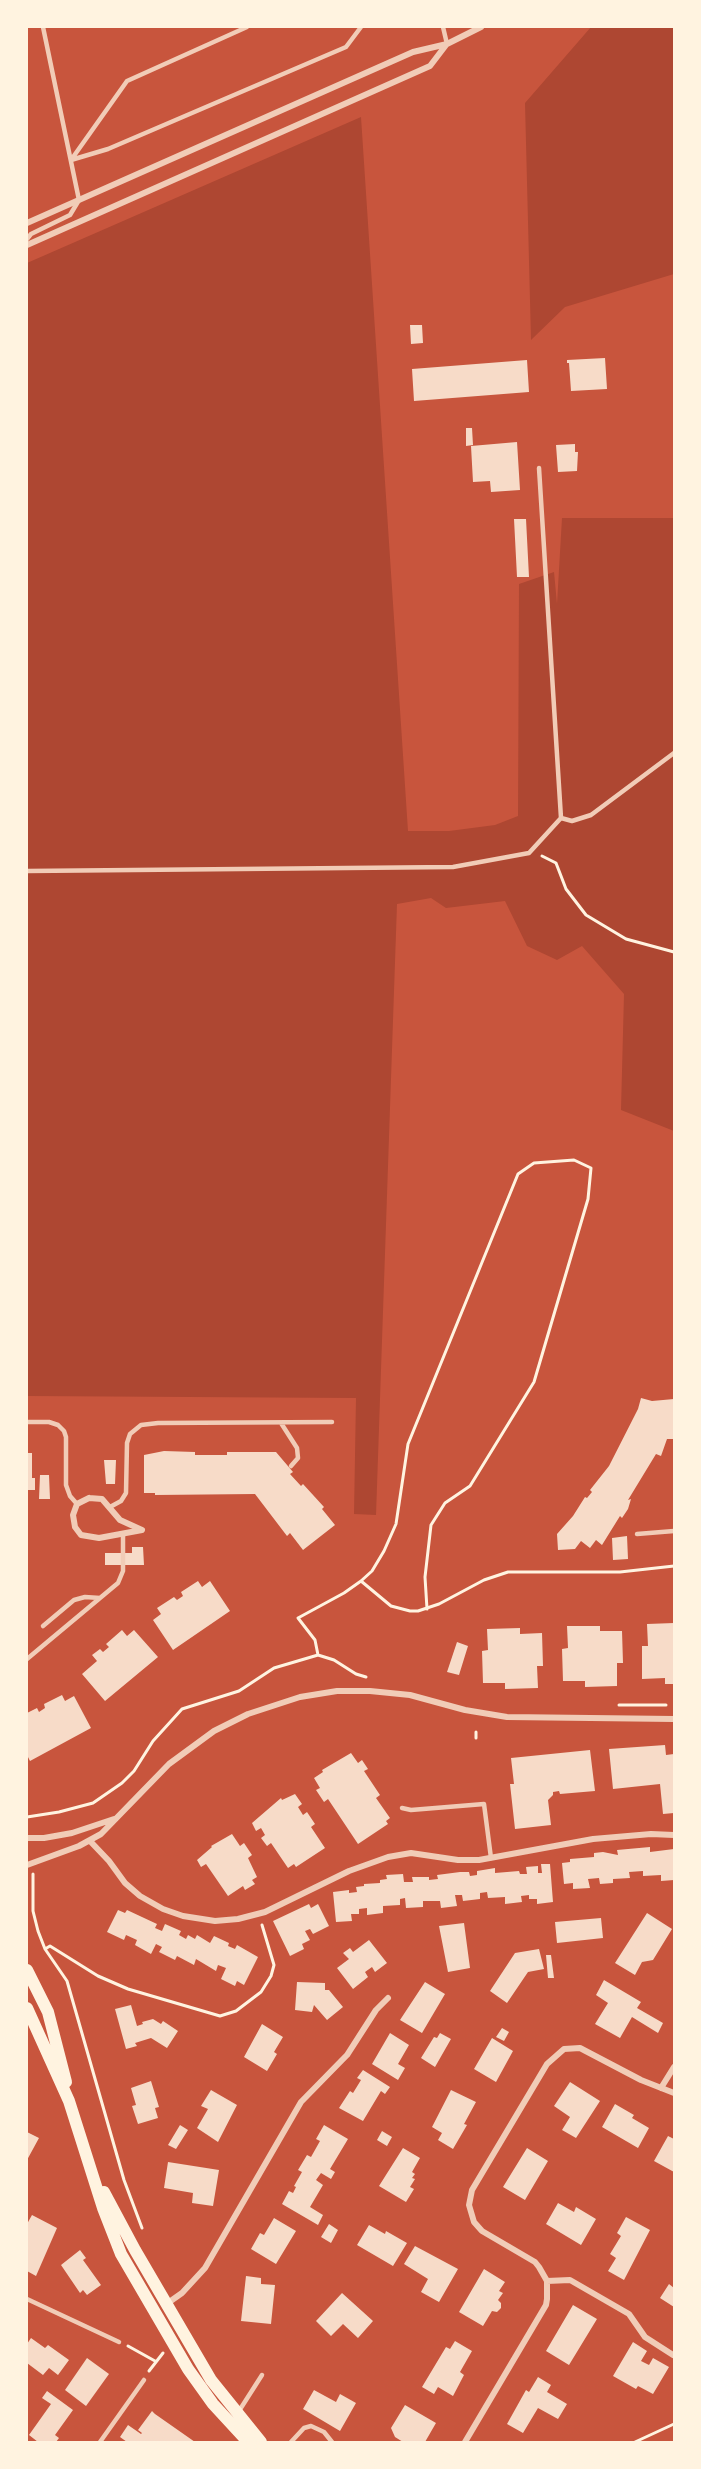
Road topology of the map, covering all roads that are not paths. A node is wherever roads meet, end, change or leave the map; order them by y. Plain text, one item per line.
1 (43, 27) edge
2 (247, 27) edge
3 (361, 27) edge
4 (443, 27) edge
5 (481, 27) edge
6 (447, 44) junction
7 (71, 160) junction
8 (79, 201) junction
9 (27, 223) edge
10 (27, 239) edge
11 (27, 244) edge
12 (539, 468) dead end
13 (674, 753) edge
14 (561, 818) junction
15 (27, 871) edge
16 (27, 1422) edge
17 (332, 1422) dead end
18 (281, 1423) junction
19 (291, 1466) dead end
20 (77, 1504) junction
21 (110, 1507) junction
22 (674, 1531) edge
23 (123, 1534) junction
24 (637, 1534) dead end
25 (100, 1598) junction
26 (44, 1626) dead end
27 (27, 1659) edge
28 (674, 1719) edge
29 (402, 1808) dead end
30 (117, 1818) junction
31 (674, 1835) edge
32 (27, 1838) edge
33 (90, 1841) junction
34 (491, 1858) junction
35 (30, 1866) edge
36 (27, 1970) edge
37 (388, 1998) dead end
38 (27, 2008) edge
39 (674, 2067) edge
40 (661, 2088) junction
41 (674, 2093) edge
42 (69, 2101) junction
43 (91, 2164) junction
44 (547, 2282) junction
45 (27, 2299) edge
46 (166, 2305) junction
47 (154, 2312) junction
48 (119, 2342) road end
49 (673, 2355) edge
50 (262, 2375) dead end
51 (144, 2380) road end
52 (232, 2417) junction
53 (100, 2442) edge
54 (248, 2442) edge
55 (261, 2442) edge
56 (291, 2442) edge
57 (332, 2442) edge
58 (465, 2442) edge

1 - 7 lane
2 - 7 lane
3 - 7 lane
4 - 6 lane
5 - 6 street
6 - 8 street
6 - 11 street
7 - 8 lane
8 - 9 street
8 - 10 lane
12 - 14 lane
13 - 14 lane
14 - 15 lane
16 - 20 lane
17 - 18 lane
18 - 19 lane
18 - 21 lane
20 - 21 street
20 - 23 street
21 - 23 street
22 - 24 lane
23 - 25 lane
25 - 26 lane
25 - 27 lane
28 - 30 street
29 - 34 lane
30 - 32 street
30 - 33 street
31 - 34 street
33 - 34 street
33 - 35 street
36 - 42 main road
37 - 46 street
38 - 42 main road
39 - 40 street
40 - 41 street
40 - 44 street
42 - 43 main road
43 - 46 main road
43 - 47 main road
44 - 49 street
44 - 58 street
45 - 48 lane
46 - 47 street
46 - 52 main road
47 - 52 main road
50 - 52 lane
51 - 53 lane
52 - 54 main road
52 - 55 main road
56 - 57 lane

